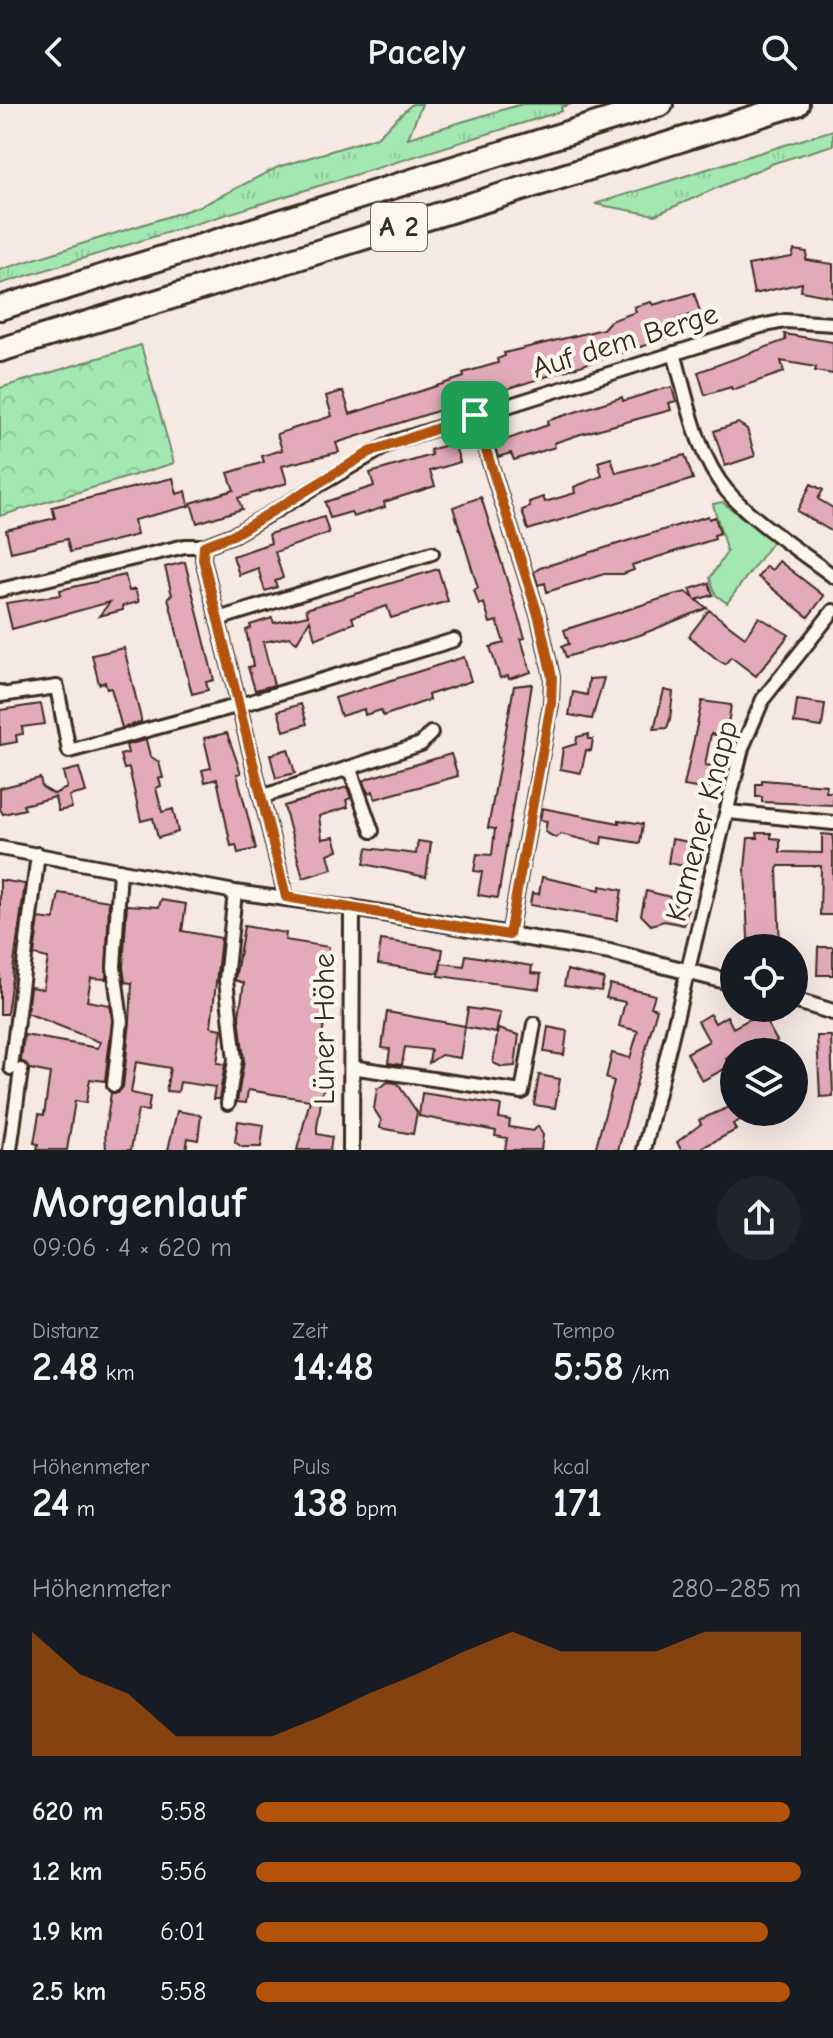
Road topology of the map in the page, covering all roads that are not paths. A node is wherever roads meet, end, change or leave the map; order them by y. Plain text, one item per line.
1 (661, 104) edge
2 (797, 104) edge
3 (0, 308) edge
4 (833, 324) edge
5 (0, 350) edge
6 (674, 353) junction
7 (475, 415) junction
8 (204, 546) junction
9 (432, 553) dead end
10 (833, 576) edge
11 (0, 590) edge
12 (833, 611) edge
13 (218, 619) junction
14 (454, 640) dead end
15 (0, 692) edge
16 (240, 705) junction
17 (431, 733) dead end
18 (350, 769) junction
19 (261, 797) junction
20 (729, 812) junction
21 (833, 823) edge
22 (372, 831) dead end
23 (0, 848) edge
24 (38, 854) junction
25 (120, 870) junction
26 (235, 892) junction
27 (286, 897) junction
28 (352, 908) junction
29 (509, 935) junction
30 (690, 972) junction
31 (720, 980) edge
32 (808, 1004) edge
33 (833, 1012) edge
34 (534, 1024) dead end
35 (351, 1067) junction
36 (114, 1085) dead end
37 (228, 1103) dead end
38 (10, 1150) edge
39 (351, 1150) edge
40 (644, 1150) edge

1 - 3 highway, A 2
2 - 5 highway, A 2
4 - 6 street, Auf dem Berge
6 - 7 street, Auf dem Berge
6 - 10 street
7 - 8 street, Auf dem Berge
7 - 29 street
8 - 11 street, Auf dem Berge
8 - 13 street
9 - 13 street
12 - 20 street, Kamener Knapp
13 - 16 street
14 - 16 street
15 - 16 street
16 - 19 street
17 - 18 street
18 - 19 street
18 - 22 street
19 - 27 street
20 - 21 street
20 - 30 street, Kamener Knapp
23 - 24 street
24 - 25 street
24 - 38 street
25 - 26 street
25 - 36 street
26 - 27 street
26 - 37 street
27 - 28 street
28 - 29 street
28 - 35 street, Lüner Höhe
29 - 30 street
30 - 31 street
30 - 40 street, Kamener Knapp
32 - 33 street
34 - 35 street
35 - 39 street, Lüner Höhe

